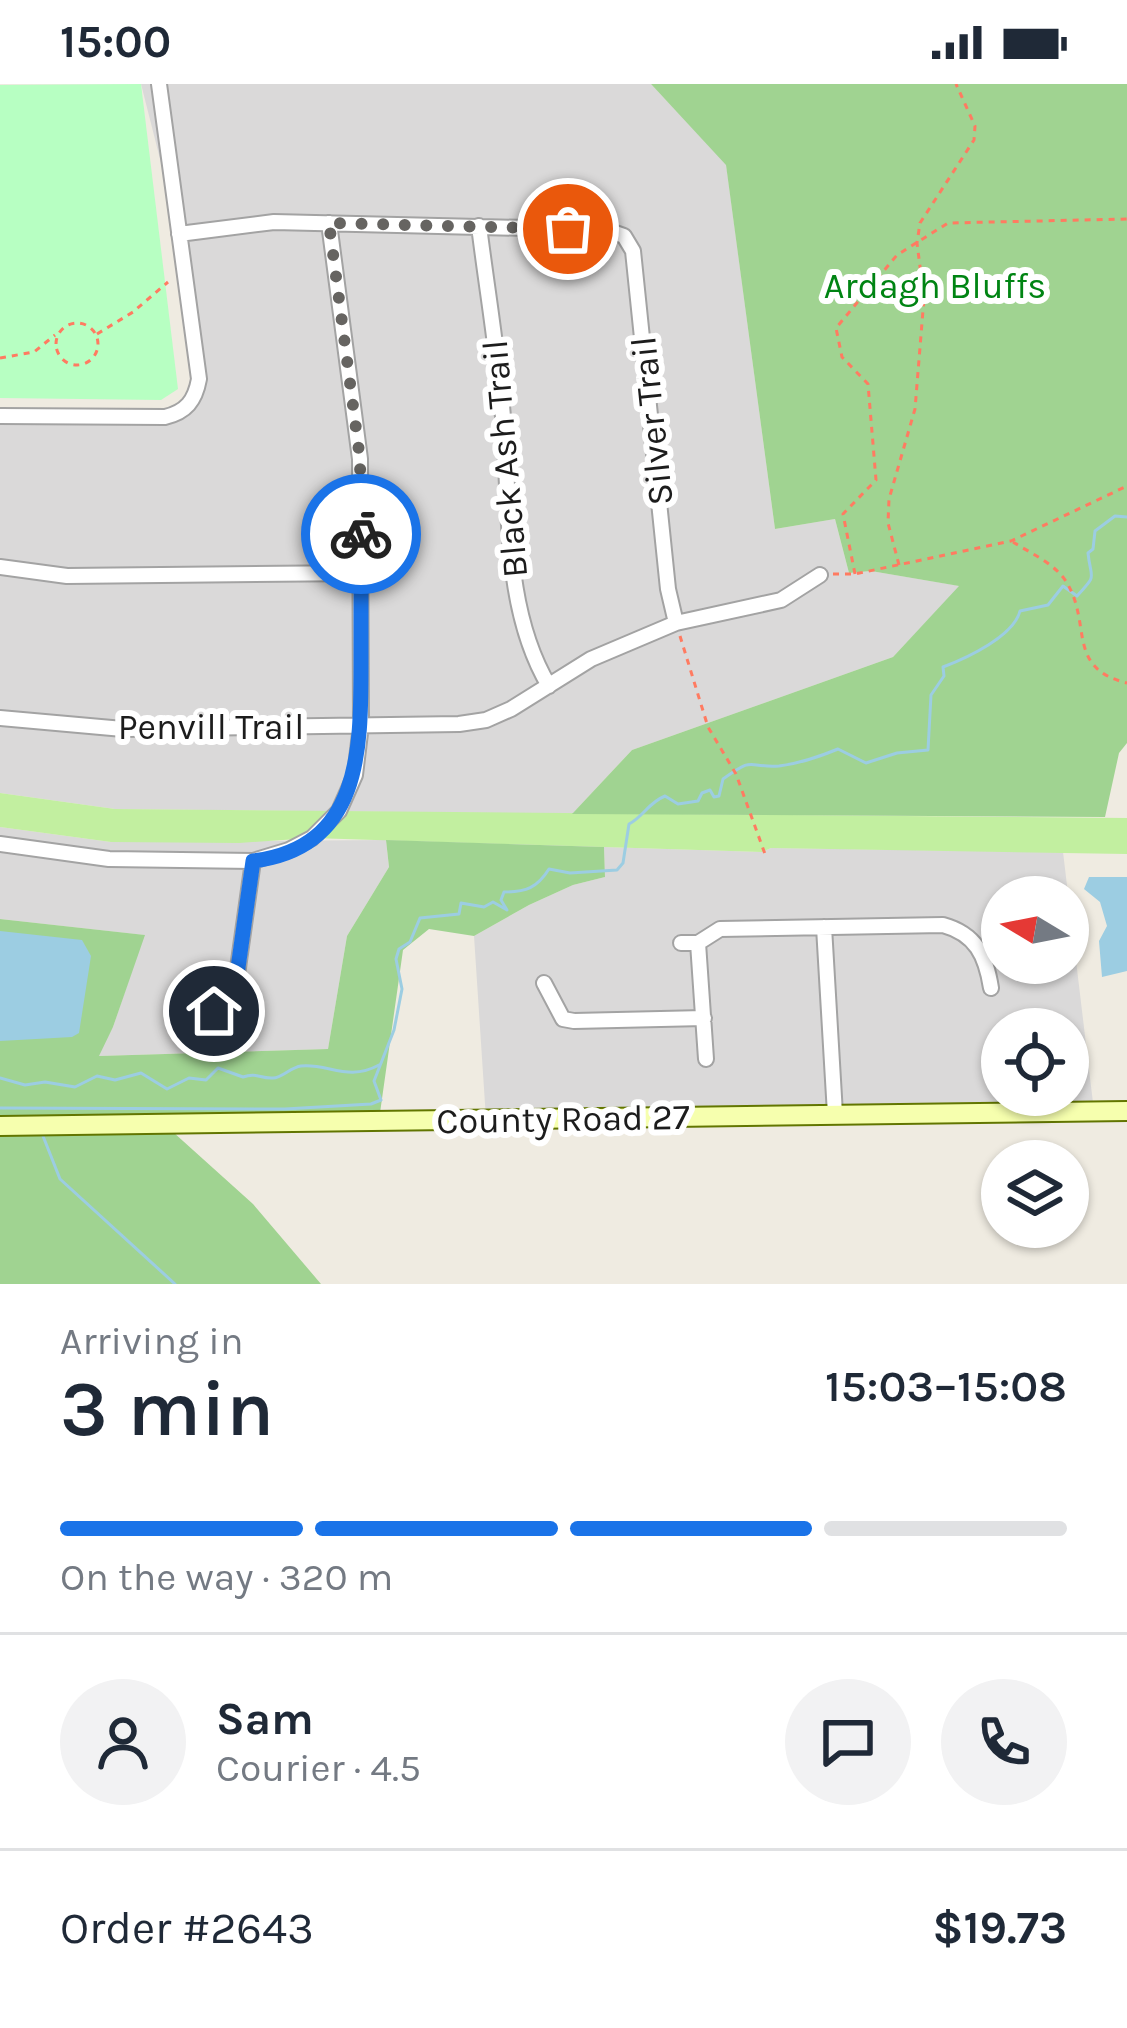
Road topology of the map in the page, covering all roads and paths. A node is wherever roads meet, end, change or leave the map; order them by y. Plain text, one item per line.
1 (159, 84) edge
2 (956, 84) edge
3 (1127, 219) edge
4 (329, 223) junction
5 (479, 226) junction
6 (179, 234) junction
7 (917, 243) junction
8 (168, 282) dead end
9 (61, 330) junction
10 (97, 334) junction
11 (0, 358) edge
12 (0, 416) edge
13 (1127, 485) edge
14 (1011, 541) junction
15 (899, 565) junction
16 (0, 567) edge
17 (361, 573) junction
18 (855, 574) junction
19 (820, 575) joint
20 (676, 622) junction
21 (1127, 683) edge
22 (549, 686) junction
23 (0, 718) edge
24 (362, 725) junction
25 (0, 844) edge
26 (765, 854) dead end
27 (253, 861) junction
28 (824, 927) junction
29 (681, 943) dead end
30 (698, 943) junction
31 (544, 983) dead end
32 (991, 988) dead end
33 (214, 1011) dead end
34 (704, 1018) junction
35 (706, 1059) dead end
36 (1127, 1111) edge
37 (835, 1114) junction
38 (0, 1126) edge

1 - 6 street
2 - 7 path
3 - 7 path
4 - 5 street, Silver Trail
4 - 6 street, Silver Trail
4 - 17 street
5 - 20 street, Silver Trail
5 - 22 street, Black Ash Trail
6 - 12 street
7 - 15 path
7 - 18 path
8 - 10 path
9 - 10 path
9 - 10 path
9 - 11 path
13 - 14 path
14 - 15 path
14 - 21 path
15 - 18 path
16 - 17 street
17 - 24 street
18 - 19 path
19 - 20 street, Penvill Trail
20 - 22 street, Penvill Trail
20 - 26 path
22 - 24 street, Penvill Trail
23 - 24 street, Penvill Trail
24 - 27 street
25 - 27 street
27 - 33 street
28 - 30 street
28 - 32 street
28 - 37 street
29 - 30 street
30 - 34 street
31 - 34 street
34 - 35 street
36 - 37 main road, County Road 27
37 - 38 main road, County Road 27

